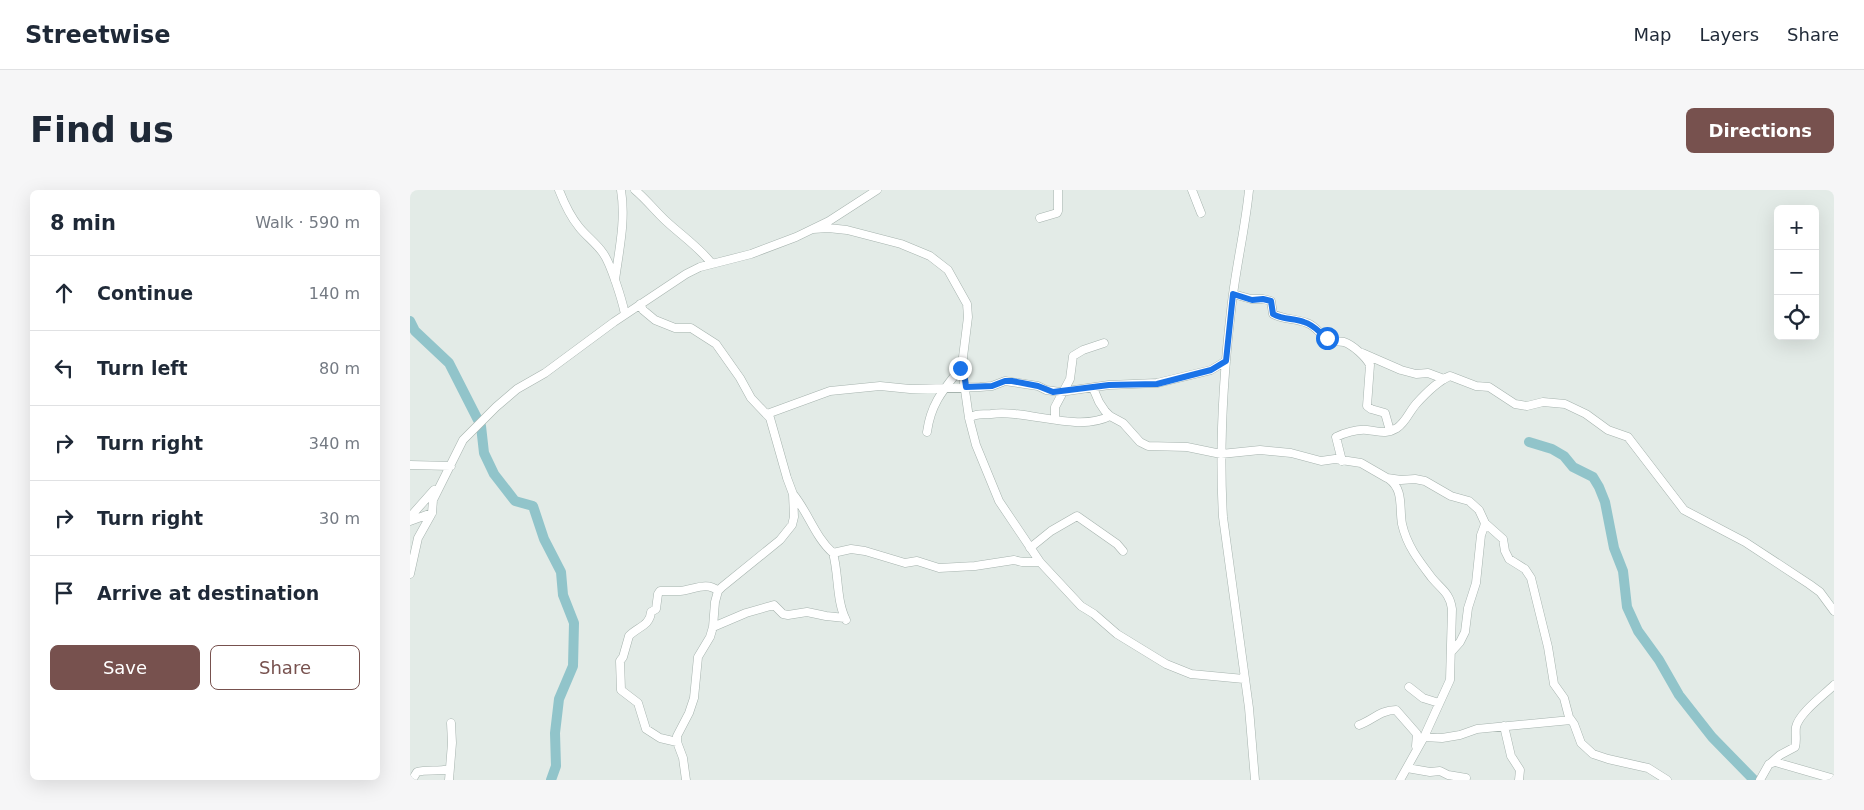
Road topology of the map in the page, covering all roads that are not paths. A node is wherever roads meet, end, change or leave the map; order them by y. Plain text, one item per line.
1 (559, 190) edge
2 (621, 190) edge
3 (635, 190) edge
4 (876, 190) edge
5 (1058, 190) edge
6 (1192, 190) edge
7 (1250, 191) edge
8 (1201, 213) dead end
9 (1040, 218) dead end
10 (813, 229) junction
11 (712, 264) junction
12 (614, 282) junction
13 (1233, 294) junction
14 (640, 304) junction
15 (625, 314) junction
16 (1104, 343) dead end
17 (1358, 351) junction
18 (1226, 361) junction
19 (963, 365) junction
20 (1444, 379) junction
21 (966, 387) junction
22 (945, 388) junction
23 (1093, 388) junction
24 (1065, 390) junction
25 (767, 414) junction
26 (1110, 416) junction
27 (969, 418) junction
28 (1056, 418) junction
29 (1390, 431) junction
30 (927, 432) dead end
31 (1221, 454) junction
32 (1342, 461) junction
33 (410, 465) edge
34 (450, 466) junction
35 (1387, 478) junction
36 (793, 494) junction
37 (432, 513) junction
38 (410, 517) edge
39 (410, 521) edge
40 (1484, 522) junction
41 (1030, 548) junction
42 (1123, 551) dead end
43 (833, 553) junction
44 (1040, 562) junction
45 (410, 574) edge
46 (718, 591) junction
47 (1834, 611) edge
48 (713, 626) junction
49 (1452, 651) junction
50 (1244, 679) junction
51 (1834, 685) edge
52 (1409, 687) dead end
53 (1439, 704) junction
54 (1571, 720) junction
55 (451, 723) dead end
56 (1359, 725) dead end
57 (1504, 726) junction
58 (1420, 736) junction
59 (677, 742) junction
60 (1772, 762) junction
61 (1406, 768) junction
62 (449, 769) junction
63 (1466, 778) dead end
64 (1834, 779) edge
65 (412, 780) edge
66 (449, 780) edge
67 (686, 780) edge
68 (1255, 780) edge
69 (1400, 780) edge
70 (1519, 780) edge
71 (1667, 780) edge
72 (1760, 780) edge

1 - 12 street
2 - 12 street
3 - 11 street
4 - 10 street
5 - 9 street
6 - 8 street
7 - 13 street
10 - 11 street
10 - 19 street
11 - 14 street
12 - 15 street
13 - 17 street
13 - 18 street
14 - 15 street
14 - 25 street
15 - 34 street
16 - 24 street
17 - 20 street
17 - 29 street
18 - 23 street
18 - 31 street
19 - 21 street
19 - 22 street
20 - 29 street
20 - 47 street
21 - 22 street
21 - 24 street
21 - 27 street
22 - 25 street
22 - 30 street
23 - 24 street
23 - 26 street
24 - 28 street
25 - 36 street
26 - 28 street
26 - 31 street
27 - 28 street
27 - 41 street
29 - 32 street
31 - 32 street
31 - 50 street
32 - 35 street
33 - 34 street
34 - 37 street
34 - 38 street
35 - 40 street
35 - 49 street
36 - 43 street
36 - 46 street
37 - 39 street
37 - 45 street
40 - 49 street
40 - 54 street
41 - 42 street
41 - 44 street
43 - 44 street
43 - 48 street
44 - 50 street
46 - 48 street
46 - 59 street
48 - 59 street
49 - 53 street
50 - 68 street
51 - 60 street
52 - 53 street
53 - 58 street
54 - 57 street
54 - 71 street
55 - 62 street
56 - 58 street
57 - 58 street
57 - 70 street
58 - 61 street
59 - 67 street
60 - 64 street
60 - 72 street
61 - 63 street
61 - 69 street
62 - 65 street
62 - 66 street

